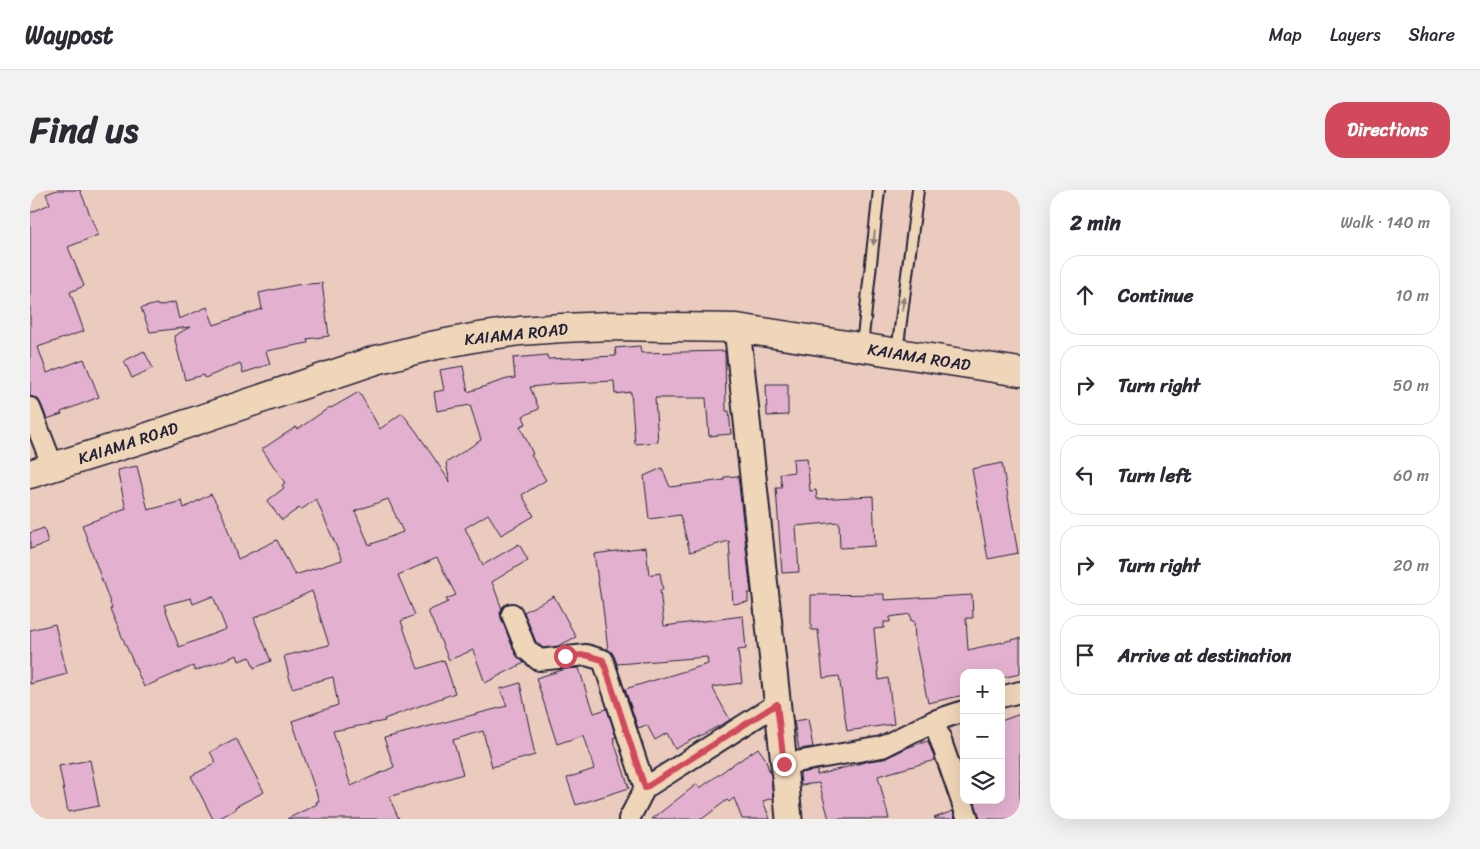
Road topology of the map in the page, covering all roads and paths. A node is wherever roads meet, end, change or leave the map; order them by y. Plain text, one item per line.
1 (879, 190) edge
2 (918, 190) edge
3 (737, 328) junction
4 (862, 348) junction
5 (896, 353) junction
6 (1020, 372) edge
7 (30, 408) edge
8 (42, 470) edge
9 (512, 614) dead end
10 (1020, 692) edge
11 (1005, 696) edge
12 (777, 704) junction
13 (960, 712) edge
14 (934, 721) junction
15 (784, 764) junction
16 (645, 788) junction
17 (629, 819) edge
18 (789, 819) edge
19 (968, 819) edge

1 -> 4 lane
5 -> 2 lane
3 - 4 highway, KAIAMA ROAD
3 - 8 highway, KAIAMA ROAD
3 - 12 street
4 - 5 highway, KAIAMA ROAD
5 - 6 highway, KAIAMA ROAD
7 - 8 street
9 - 16 street
10 - 11 street
12 - 15 street
12 - 16 street
13 - 14 street
14 - 15 street
14 - 19 street
15 - 18 street
16 - 17 street

